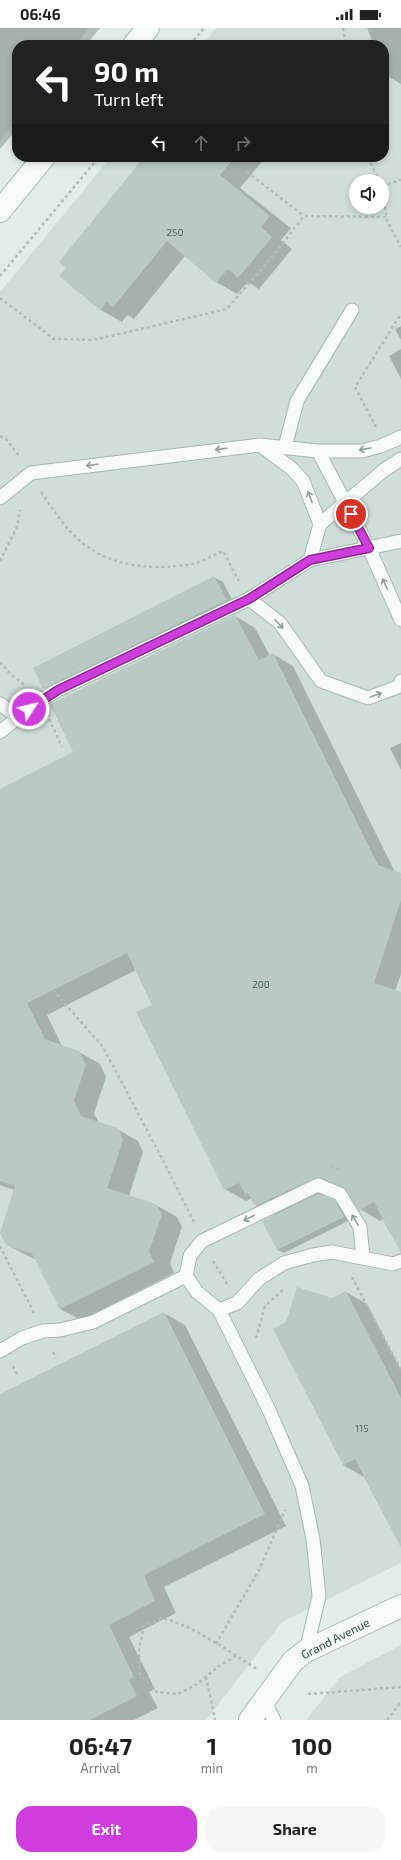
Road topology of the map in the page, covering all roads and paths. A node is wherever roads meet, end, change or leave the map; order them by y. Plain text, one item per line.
1 (148, 28) edge
2 (204, 28) edge
3 (343, 28) edge
4 (138, 40) edge
5 (194, 40) edge
6 (345, 40) edge
7 (40, 162) edge
8 (95, 162) edge
9 (371, 162) edge
10 (247, 172) dead end
11 (376, 174) edge
12 (401, 180) edge
13 (389, 184) edge
14 (0, 211) edge
15 (386, 214) edge
16 (304, 216) junction
17 (386, 217) junction
18 (401, 247) edge
19 (0, 276) edge
20 (0, 298) edge
21 (352, 310) dead end
22 (401, 314) edge
23 (376, 429) dead end
24 (0, 436) edge
25 (401, 437) edge
26 (260, 445) junction
27 (285, 447) junction
28 (318, 451) junction
29 (401, 460) edge
30 (31, 473) junction
31 (41, 491) junction
32 (36, 496) dead end
33 (0, 498) edge
34 (345, 502) junction
35 (20, 508) dead end
36 (320, 524) junction
37 (401, 540) edge
38 (369, 548) junction
39 (310, 560) junction
40 (0, 561) edge
41 (249, 599) junction
42 (401, 620) edge
43 (401, 681) edge
44 (0, 704) edge
45 (18, 717) junction
46 (0, 732) edge
47 (53, 990) dead end
48 (196, 1227) dead end
49 (0, 1246) edge
50 (363, 1257) junction
51 (401, 1261) edge
52 (345, 1275) dead end
53 (186, 1276) junction
54 (288, 1286) dead end
55 (219, 1310) junction
56 (43, 1331) junction
57 (256, 1340) dead end
58 (0, 1351) edge
59 (56, 1358) dead end
60 (401, 1370) edge
61 (401, 1606) edge
62 (306, 1651) junction
63 (236, 1656) junction
64 (259, 1671) dead end
65 (206, 1677) junction
66 (401, 1687) edge
67 (308, 1694) dead end
68 (264, 1700) junction
69 (401, 1702) edge
70 (215, 1720) edge
71 (250, 1720) edge
72 (274, 1720) edge
73 (387, 1720) edge

1 - 4 street
2 - 5 path
3 - 6 path
7 - 14 street
8 - 19 path
9 - 11 path
10 - 16 path
12 - 13 path
15 - 17 path
16 - 17 path
16 - 20 path
17 - 18 path
21 - 27 lane
22 - 23 path
24 - 30 path
25 -> 28 lane
26 - 27 lane
26 -> 30 lane
36 -> 26 lane
27 - 28 lane
28 - 34 lane
29 - 34 lane
30 - 31 path
30 - 33 lane
31 - 32 path
31 - 41 path
34 - 36 lane
34 - 38 lane
35 - 40 path
36 - 39 lane
37 - 38 lane
38 - 39 lane
42 -> 38 lane
39 - 41 lane
41 -> 43 lane
41 - 45 lane
44 - 45 lane
45 - 46 lane
47 - 48 path
49 - 56 path
50 - 51 lane
50 -> 53 lane
50 - 55 lane
52 - 60 path
53 - 55 lane
53 - 56 lane
54 - 57 path
55 - 62 lane
56 - 58 lane
56 - 59 path
61 - 62 street, Grand Avenue
62 - 68 street, Grand Avenue
63 - 64 path
63 - 65 path
63 - 65 path
65 - 70 path
66 - 67 path
68 - 71 street, Grand Avenue
68 - 72 lane
69 - 73 path

